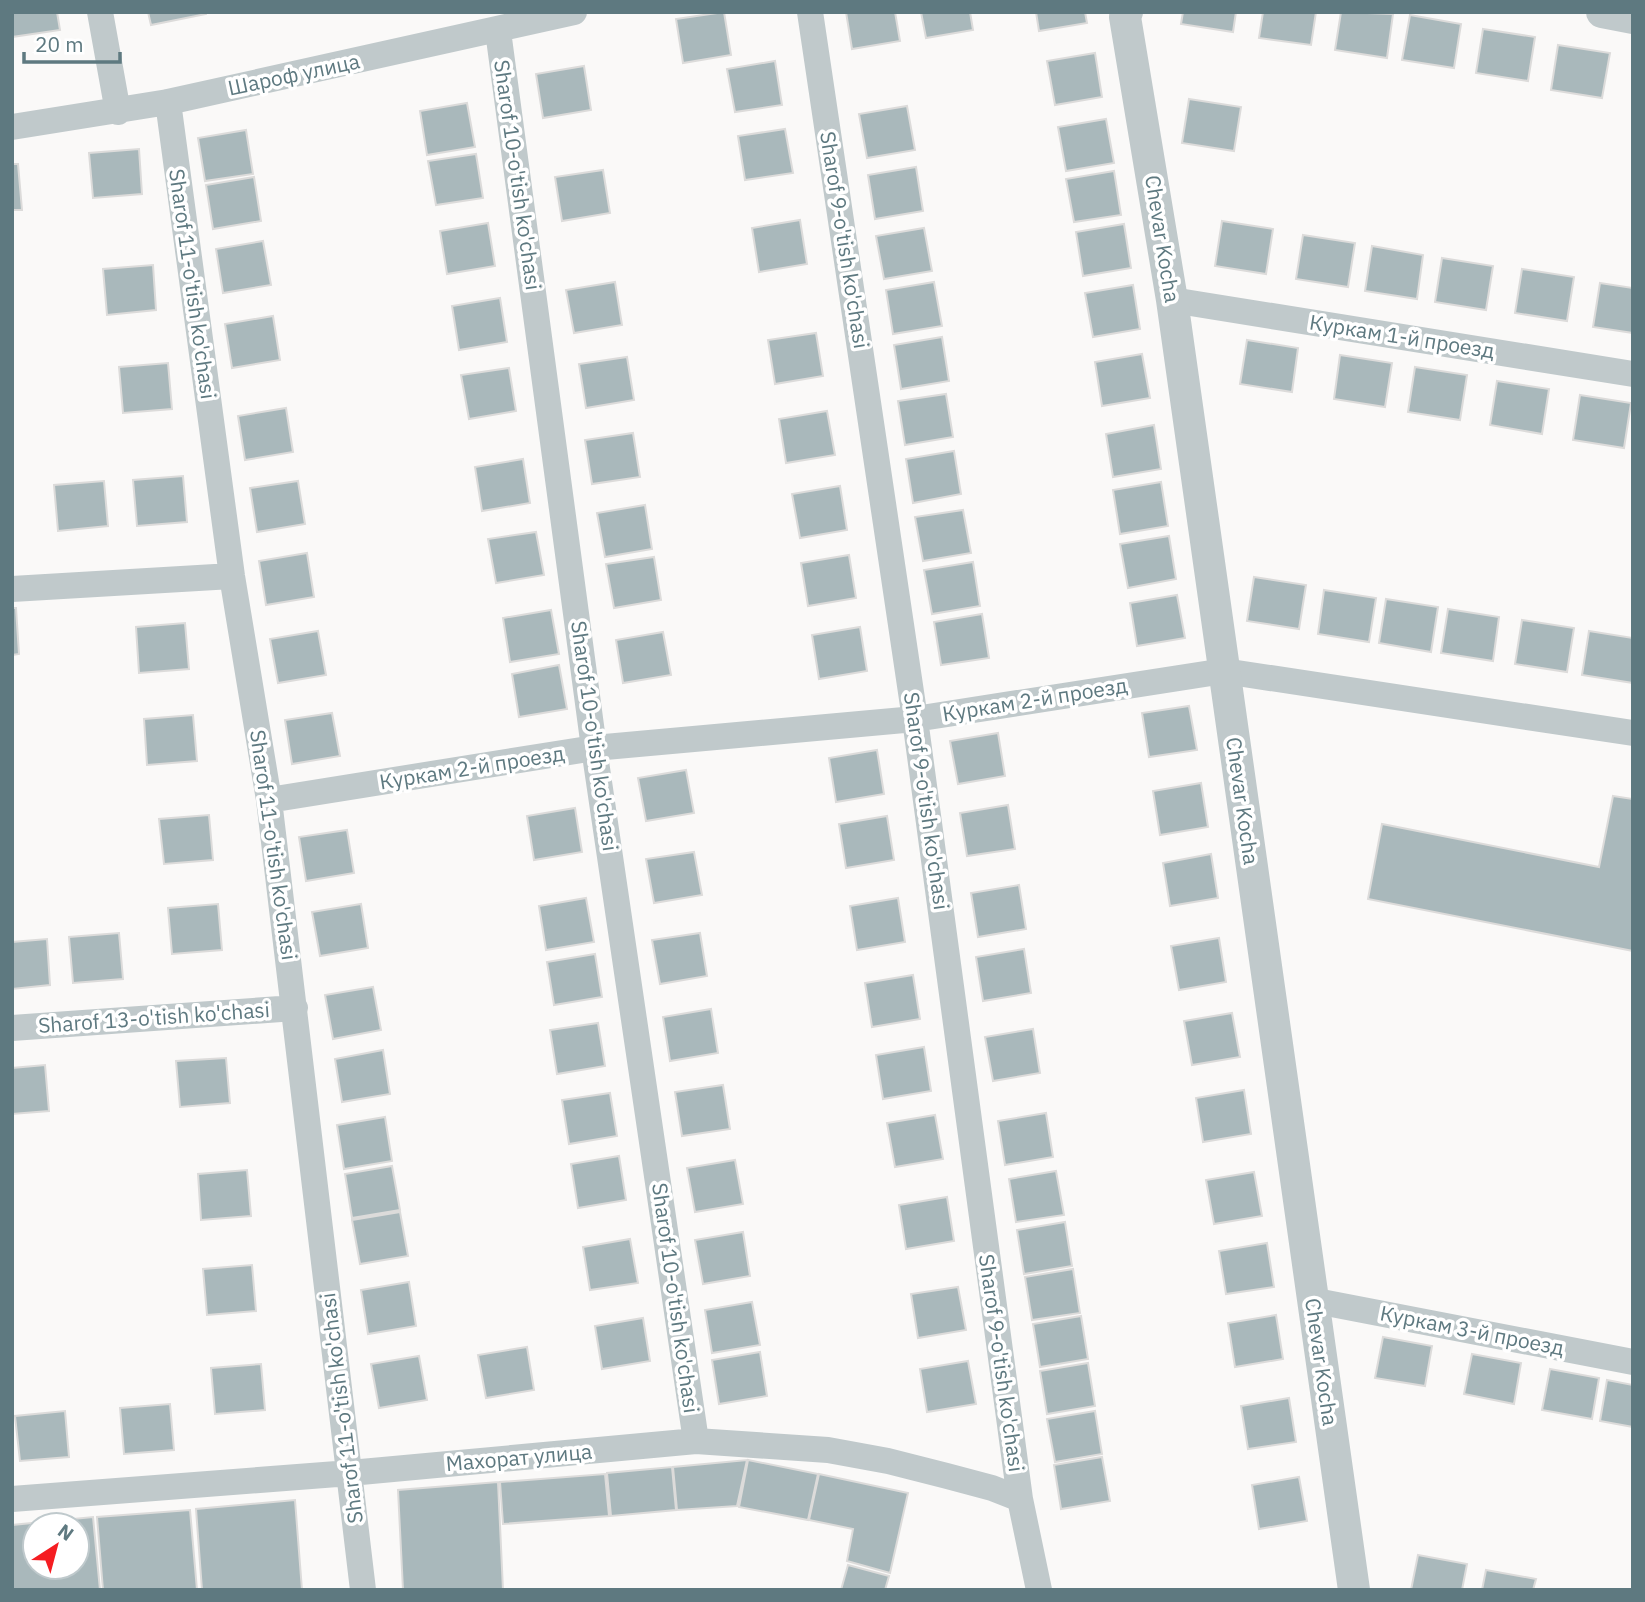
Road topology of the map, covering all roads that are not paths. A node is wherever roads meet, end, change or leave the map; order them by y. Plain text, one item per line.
1 (100, 12) edge
2 (574, 12) edge
3 (810, 12) edge
4 (1127, 12) edge
5 (1602, 12) edge
6 (1633, 18) edge
7 (498, 31) junction
8 (168, 102) junction
9 (118, 112) junction
10 (12, 127) edge
11 (1172, 300) junction
12 (1633, 374) edge
13 (232, 576) junction
14 (12, 589) edge
15 (1224, 671) junction
16 (915, 719) junction
17 (1633, 733) edge
18 (594, 748) junction
19 (269, 800) junction
20 (295, 1009) junction
21 (12, 1028) edge
22 (1311, 1300) junction
23 (1633, 1362) edge
24 (696, 1441) junction
25 (350, 1474) junction
26 (12, 1499) edge
27 (1020, 1499) junction
28 (363, 1590) edge
29 (1039, 1590) edge
30 (1354, 1590) edge

1 - 9 street
2 - 7 street, Шароф улица
3 - 16 street, Sharof 9-o'tish ko'chasi
4 - 11 street, Chevar Kocha
5 - 6 street
7 - 8 street, Шароф улица
7 - 18 street, Sharof 10-o'tish ko'chasi
8 - 9 street, Шароф улица
8 - 13 street, Sharof 11-o'tish ko'chasi
9 - 10 street, Шароф улица
11 - 12 street, Куркам 1-й проезд
11 - 15 street, Chevar Kocha
13 - 14 street
13 - 19 street, Sharof 11-o'tish ko'chasi
15 - 16 street, Куркам 2-й проезд
15 - 17 street, Куркам 2-й проезд
15 - 22 street, Chevar Kocha
16 - 18 street, Куркам 2-й проезд
16 - 27 street, Sharof 9-o'tish ko'chasi
18 - 19 street, Куркам 2-й проезд
18 - 24 street, Sharof 10-o'tish ko'chasi
19 - 20 street, Sharof 11-o'tish ko'chasi
20 - 21 street, Sharof 13-o'tish ko'chasi
20 - 25 street, Sharof 11-o'tish ko'chasi
22 - 23 street, Куркам 3-й проезд
22 - 30 street, Chevar Kocha
24 - 25 street, Махорат улица
24 - 27 street, Махорат улица
25 - 26 street, Махорат улица
25 - 28 street, Sharof 11-o'tish ko'chasi
27 - 29 street, Sharof 9-o'tish ko'chasi

